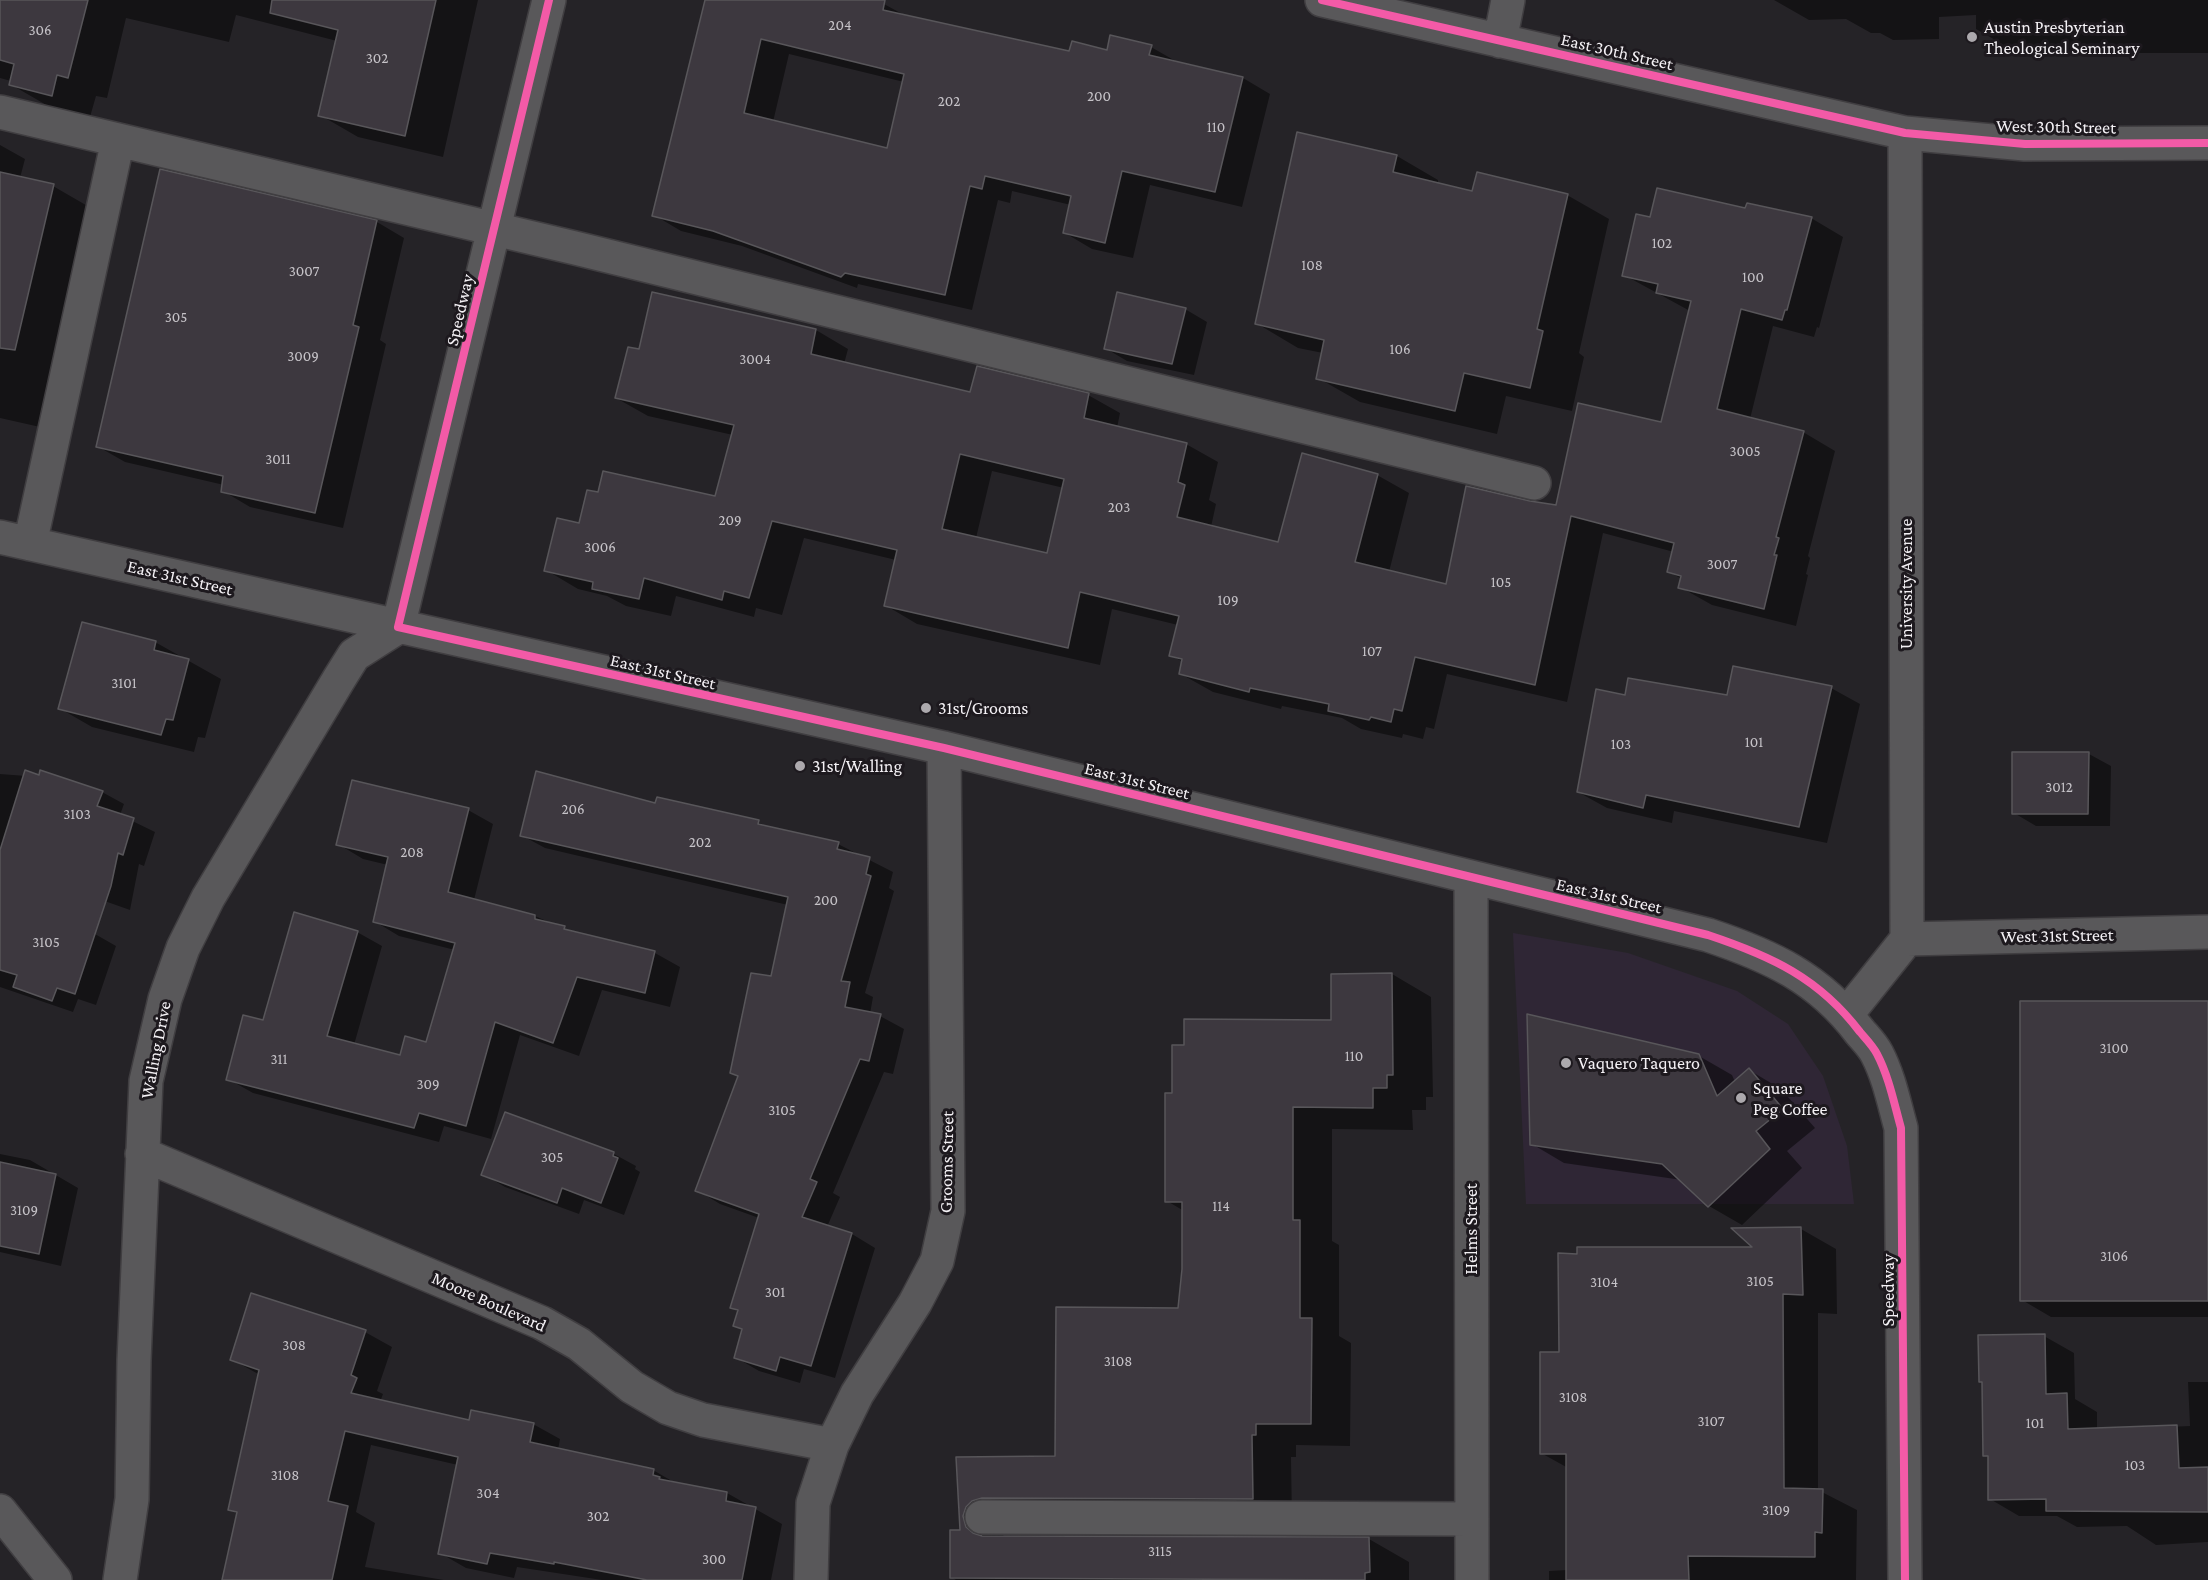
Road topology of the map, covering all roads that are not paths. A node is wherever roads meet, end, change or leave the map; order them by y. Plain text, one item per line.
1 (549, 0) edge
2 (1322, 0) edge
3 (1508, 0) edge
4 (1500, 40) junction
5 (0, 112) edge
6 (1905, 133) junction
7 (118, 140) junction
8 (2208, 143) edge
9 (494, 229) junction
10 (1534, 483) dead end
11 (15, 540) edge
12 (398, 627) junction
13 (944, 748) junction
14 (1471, 879) junction
15 (2208, 932) edge
16 (1907, 939) junction
17 (1847, 1014) junction
18 (142, 1154) junction
19 (832, 1445) junction
20 (0, 1511) edge
21 (982, 1517) dead end
22 (1472, 1519) junction
23 (55, 1580) edge
24 (120, 1580) edge
25 (811, 1580) edge
26 (1472, 1580) edge
27 (1905, 1580) edge

1 - 9 street, Speedway
2 - 4 street, East 30th Street
3 - 4 street
4 - 6 street, East 30th Street
5 - 7 street
6 - 8 street, West 30th Street
6 - 16 street, University Avenue
7 - 9 street
7 - 11 street
9 - 10 street
9 - 12 street, Speedway
11 - 12 street, East 31st Street
12 - 13 street, East 31st Street
12 - 18 street, Walling Drive
13 - 14 street, East 31st Street
13 - 19 street, Grooms Street
14 - 17 street, East 31st Street
14 - 22 street, Helms Street
15 - 16 street, West 31st Street
16 - 17 street
17 - 27 street, Speedway
18 - 19 street, Moore Boulevard
18 - 24 street, Walling Drive
19 - 25 street, Grooms Street
20 - 23 street
21 - 22 street
22 - 26 street, Helms Street

